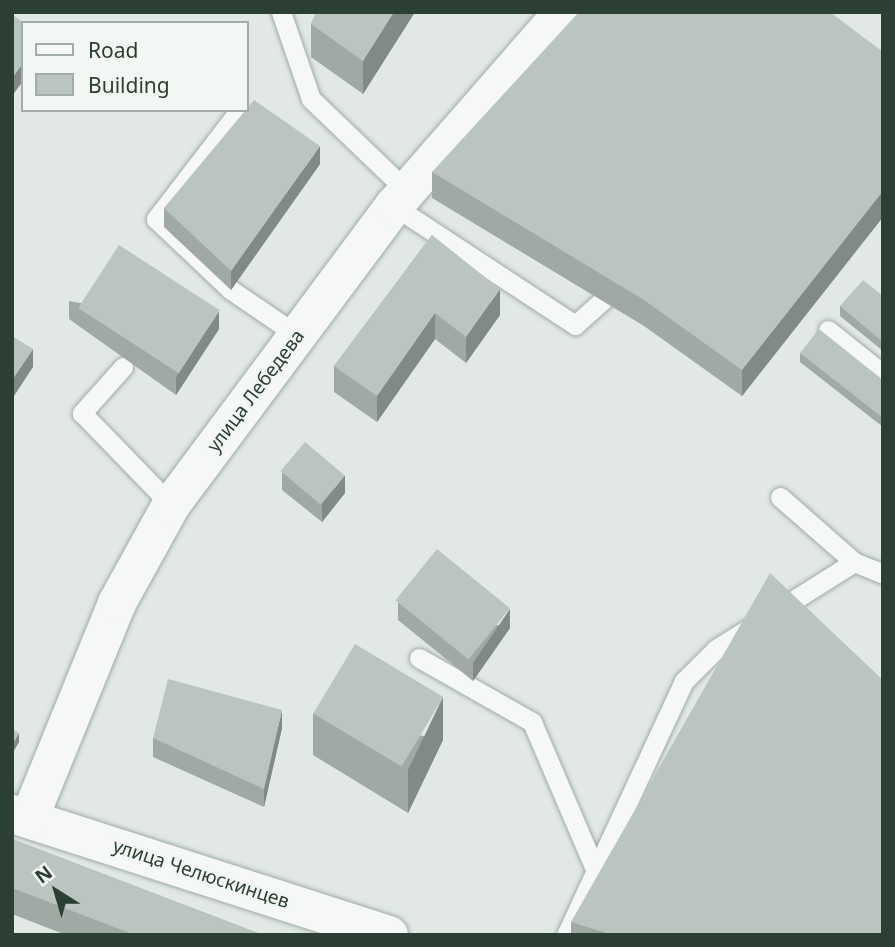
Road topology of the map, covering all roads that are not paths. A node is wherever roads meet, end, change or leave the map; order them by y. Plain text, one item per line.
1 (281, 12) edge
2 (563, 12) edge
3 (236, 116) dead end
4 (401, 198) junction
5 (635, 270) edge
6 (828, 330) dead end
7 (298, 335) junction
8 (123, 368) dead end
9 (883, 374) edge
10 (780, 497) dead end
11 (171, 505) junction
12 (854, 562) junction
13 (883, 574) edge
14 (419, 658) dead end
15 (663, 725) junction
16 (691, 730) edge
17 (21, 816) edge
18 (596, 871) junction
19 (389, 935) edge
20 (566, 935) edge

1 - 4 lane
2 - 4 street, улица Лебедева
3 - 7 lane
4 - 5 lane
4 - 7 street, улица Лебедева
6 - 9 lane
7 - 11 street, улица Лебедева
8 - 11 lane
10 - 12 lane
11 - 17 street, улица Лебедева
12 - 13 lane
12 - 15 lane
14 - 18 lane
15 - 16 lane
15 - 18 lane
17 - 19 street, улица Челюскинцев
18 - 20 lane

